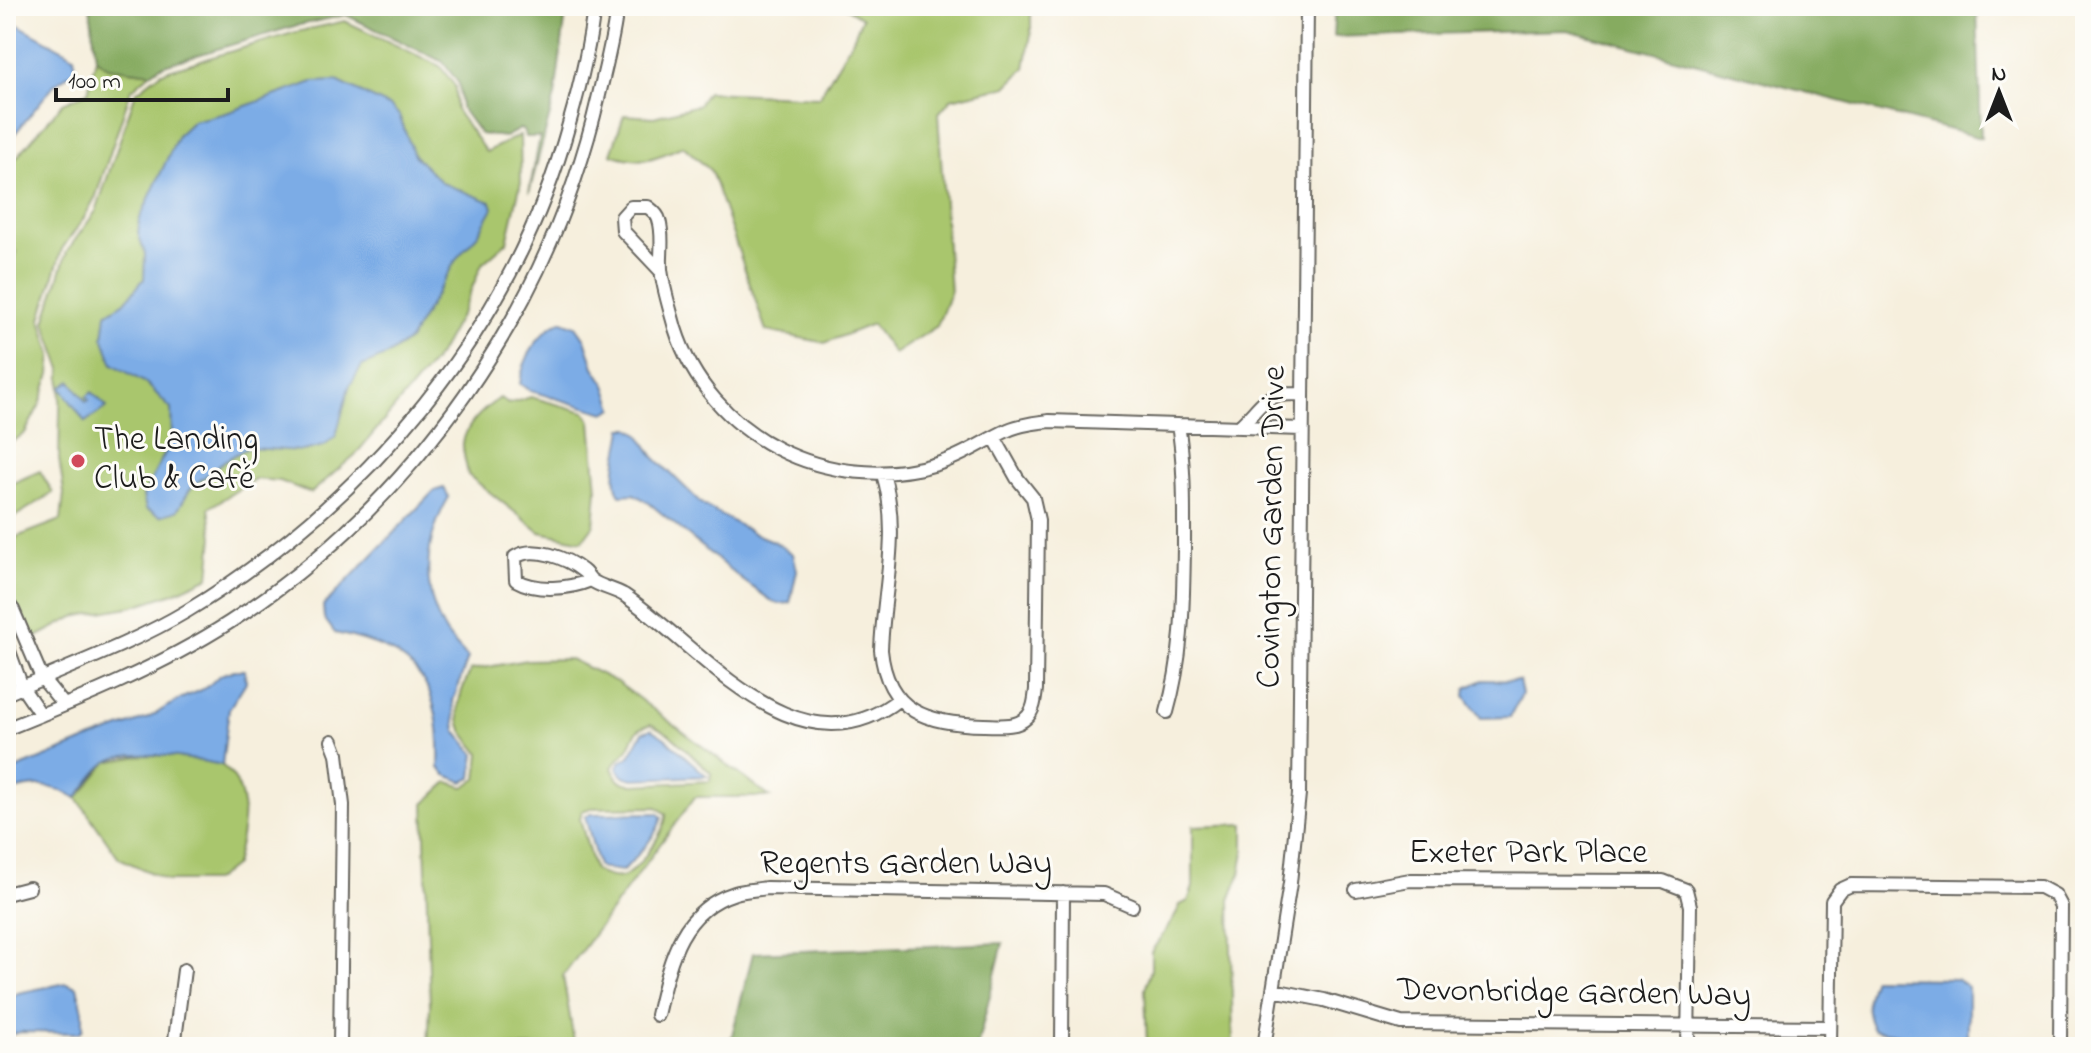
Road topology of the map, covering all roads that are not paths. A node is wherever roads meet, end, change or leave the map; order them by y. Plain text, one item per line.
1 (594, 6) edge
2 (617, 6) edge
3 (1307, 6) edge
4 (661, 271) junction
5 (1303, 394) junction
6 (1178, 425) junction
7 (1241, 425) junction
8 (1302, 429) junction
9 (994, 437) junction
10 (883, 474) junction
11 (591, 580) junction
12 (6, 601) edge
13 (6, 643) edge
14 (42, 678) junction
15 (22, 687) junction
16 (6, 694) edge
17 (899, 699) junction
18 (64, 705) junction
19 (1167, 712) dead end
20 (41, 715) junction
21 (6, 729) edge
22 (332, 741) dead end
23 (29, 888) dead end
24 (1356, 890) dead end
25 (1063, 893) junction
26 (6, 894) edge
27 (1132, 906) dead end
28 (184, 970) dead end
29 (1273, 990) junction
30 (657, 1015) dead end
31 (1689, 1026) junction
32 (1830, 1027) junction
33 (174, 1047) edge
34 (340, 1047) edge
35 (1062, 1047) edge
36 (1264, 1047) edge
37 (1688, 1047) edge
38 (1830, 1047) edge
39 (2060, 1047) edge

1 - 14 street
2 - 18 street
3 - 5 street, Covington Garden Drive
4 - 4 street
4 - 10 street
5 - 7 street
5 - 8 street, Covington Garden Drive
6 - 7 street
6 - 9 street
6 - 19 street
7 - 8 street
8 - 29 street, Covington Garden Drive
9 - 10 street
9 - 17 street
10 - 17 street
11 - 11 street
11 - 17 street
12 - 14 street
13 - 15 street
14 - 15 street
14 - 18 street
15 - 16 street
15 - 20 street
18 - 20 street
20 - 21 street
22 - 34 street
23 - 26 street
24 - 31 street, Exeter Park Place
25 - 27 street, Regents Garden Way
25 - 30 street, Regents Garden Way
25 - 35 street
28 - 33 street
29 - 31 street, Devonbridge Garden Way
29 - 36 street, Covington Garden Drive
31 - 32 street, Devonbridge Garden Way
31 - 37 street, Exeter Park Place
32 - 38 street
32 - 39 street

